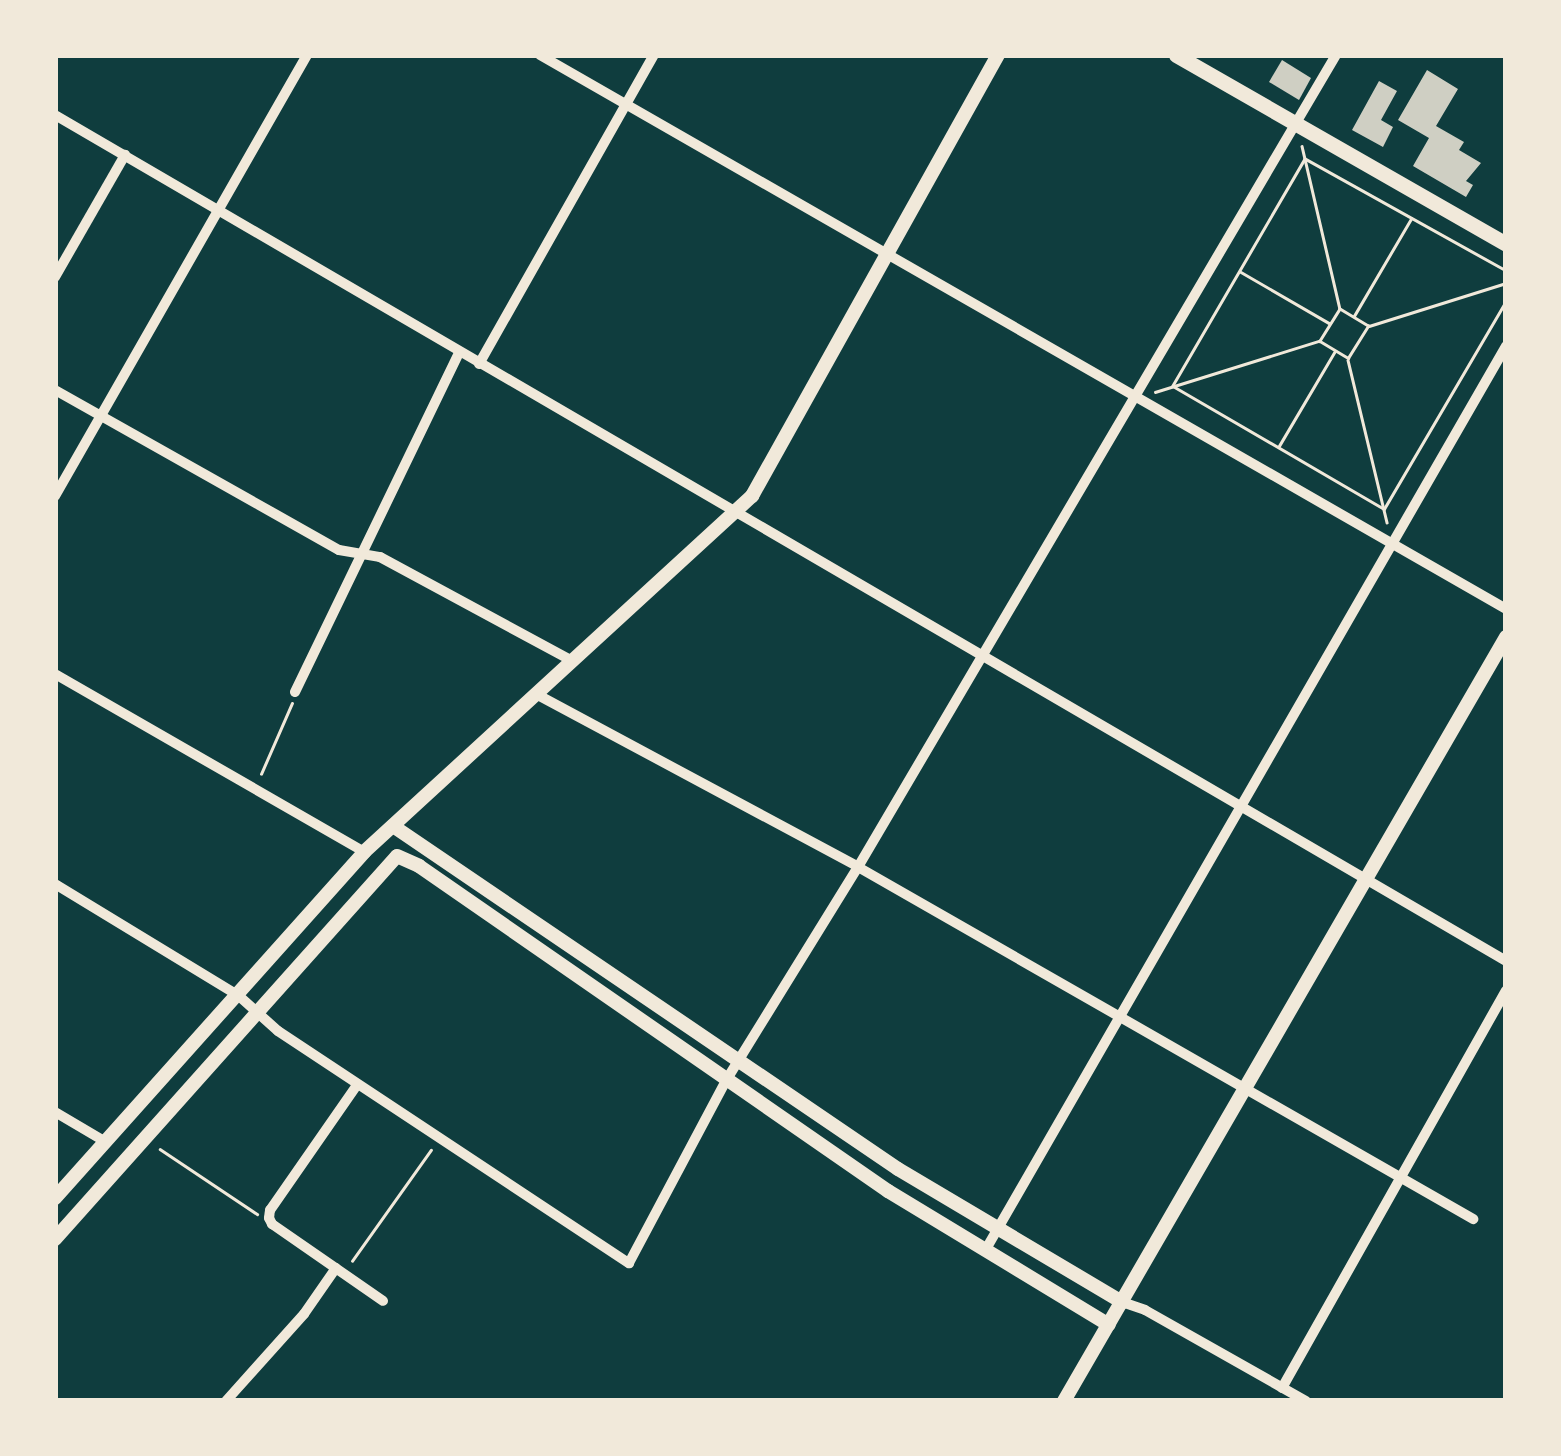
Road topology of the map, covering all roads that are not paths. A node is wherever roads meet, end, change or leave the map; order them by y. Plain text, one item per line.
1 (307, 55) edge
2 (540, 55) edge
3 (654, 55) edge
4 (998, 55) edge
5 (1176, 55) edge
6 (1336, 55) edge
7 (626, 104) junction
8 (55, 115) edge
9 (1298, 125) junction
10 (124, 155) junction
11 (218, 208) junction
12 (1506, 244) edge
13 (884, 254) junction
14 (55, 277) edge
15 (1506, 346) edge
16 (459, 352) junction
17 (479, 364) junction
18 (55, 390) edge
19 (1134, 398) junction
20 (100, 416) junction
21 (55, 496) edge
22 (736, 515) junction
23 (1392, 546) junction
24 (361, 554) junction
25 (1506, 609) edge
26 (1506, 637) edge
27 (981, 654) junction
28 (572, 662) junction
29 (55, 674) edge
30 (295, 692) road end
31 (536, 694) junction
32 (1241, 808) junction
33 (393, 826) junction
34 (364, 852) junction
35 (397, 856) junction
36 (384, 867) junction
37 (858, 867) junction
38 (1367, 881) junction
39 (55, 884) edge
40 (1506, 962) edge
41 (1506, 991) edge
42 (239, 996) junction
43 (260, 1014) junction
44 (1117, 1016) junction
45 (740, 1060) junction
46 (727, 1078) junction
47 (356, 1085) junction
48 (1245, 1092) junction
49 (55, 1112) edge
50 (106, 1142) junction
51 (1400, 1178) junction
52 (55, 1198) edge
53 (1473, 1219) dead end
54 (998, 1228) junction
55 (55, 1239) edge
56 (986, 1249) junction
57 (340, 1271) junction
58 (383, 1301) dead end
59 (1122, 1302) junction
60 (1109, 1325) junction
61 (1282, 1388) junction
62 (226, 1401) edge
63 (1064, 1401) edge
64 (1306, 1401) edge

1 - 11 street
2 - 7 street
3 - 7 street
4 - 13 street
5 - 9 main road
6 - 9 street
7 - 13 street
7 - 17 street
8 - 10 street
9 - 12 main road
9 - 19 street
10 - 11 street
10 - 14 street
11 - 16 street
11 - 20 street
13 - 19 street
13 - 22 street
15 - 23 street
16 - 17 street
16 - 24 street
17 - 22 street
18 - 20 street
19 - 23 street
19 - 27 street
20 - 21 street
20 - 24 street
22 - 27 street
22 - 28 street
23 - 25 street
23 - 32 street
24 - 28 street
24 - 30 street
26 - 38 street
27 - 32 street
27 - 37 street
28 - 31 street
29 - 34 street
31 - 33 street
31 - 37 street
32 - 38 street
32 - 44 street
33 - 34 street
33 - 35 street
33 - 45 street
34 - 36 street
34 - 42 street
35 - 36 street
35 - 46 street
36 - 43 street
37 - 44 street
37 - 45 street
38 - 40 street
38 - 48 street
39 - 42 street
41 - 51 street
42 - 43 street
42 - 50 street
43 - 47 street
43 - 55 street
44 - 48 street
44 - 54 street
45 - 46 street
45 - 54 street
46 - 47 street
46 - 56 street
47 - 57 street
48 - 51 street
48 - 59 street
49 - 50 street
50 - 52 street
51 - 53 street
51 - 61 street
54 - 56 street
54 - 59 street
56 - 60 street
57 - 58 street
57 - 62 street
59 - 60 street
59 - 61 street
60 - 63 street
61 - 64 street

